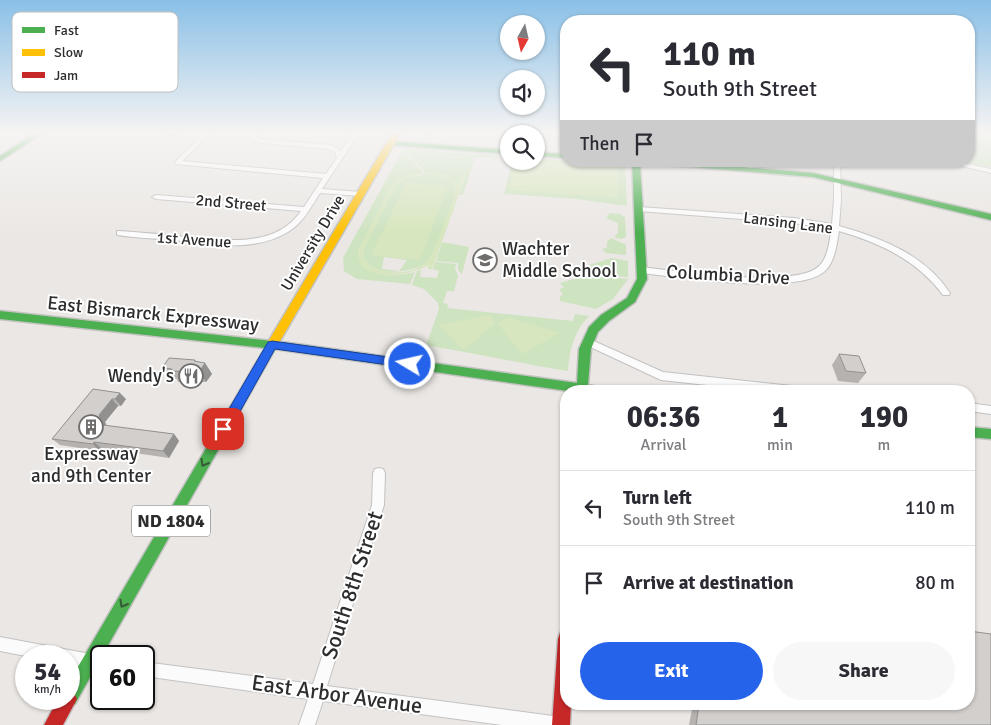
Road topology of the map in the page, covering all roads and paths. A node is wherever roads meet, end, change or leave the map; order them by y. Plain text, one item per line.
1 (211, 166) edge
2 (335, 166) edge
3 (378, 166) edge
4 (636, 167) edge
5 (761, 167) edge
6 (838, 167) edge
7 (972, 167) edge
8 (991, 171) edge
9 (328, 176) junction
10 (839, 180) junction
11 (318, 191) junction
12 (361, 194) junction
13 (156, 198) dead end
14 (639, 209) junction
15 (305, 210) junction
16 (991, 217) edge
17 (835, 228) junction
18 (120, 233) dead end
19 (642, 270) junction
20 (946, 293) dead end
21 (0, 315) edge
22 (587, 342) junction
23 (272, 345) junction
24 (582, 385) edge
25 (745, 385) edge
26 (560, 387) edge
27 (975, 407) edge
28 (991, 410) edge
29 (975, 433) edge
30 (991, 434) edge
31 (379, 473) dead end
32 (0, 644) edge
33 (105, 645) edge
34 (15, 647) edge
35 (90, 670) edge
36 (155, 670) edge
37 (80, 683) edge
38 (318, 692) junction
39 (61, 710) edge
40 (562, 710) edge
41 (53, 725) edge
42 (307, 725) edge
43 (561, 725) edge

1 - 9 street
2 - 9 street, 1st Avenue
3 - 12 main road, University Drive / ND 1804
4 - 14 main road
5 - 10 main road
6 - 10 street, Columbia Drive
7 - 8 street
9 - 11 street, 1st Avenue
10 - 16 main road
10 - 17 street, Columbia Drive
11 - 12 street
11 - 15 street, 1st Avenue
12 - 23 main road, University Drive / ND 1804
13 - 15 street, 2nd Street
14 - 17 street, Lansing Lane
14 - 19 main road
15 - 18 street, 1st Avenue
17 - 19 street, Columbia Drive
17 - 20 street, Lansing Lane
19 - 22 main road
21 - 23 main road, East Bismarck Expressway
22 - 24 main road
22 - 25 street
23 - 26 main road, East Bismarck Expressway
23 -> 33 main road, ND 1804
27 - 28 street
29 - 30 main road
31 - 38 street, South 8th Street
32 - 34 street
35 - 37 main road, ND 1804
36 - 38 street, East Arbor Avenue
38 - 42 street, South 8th Street
38 - 43 street, East Arbor Avenue
39 - 41 main road, ND 1804
40 - 43 main road

